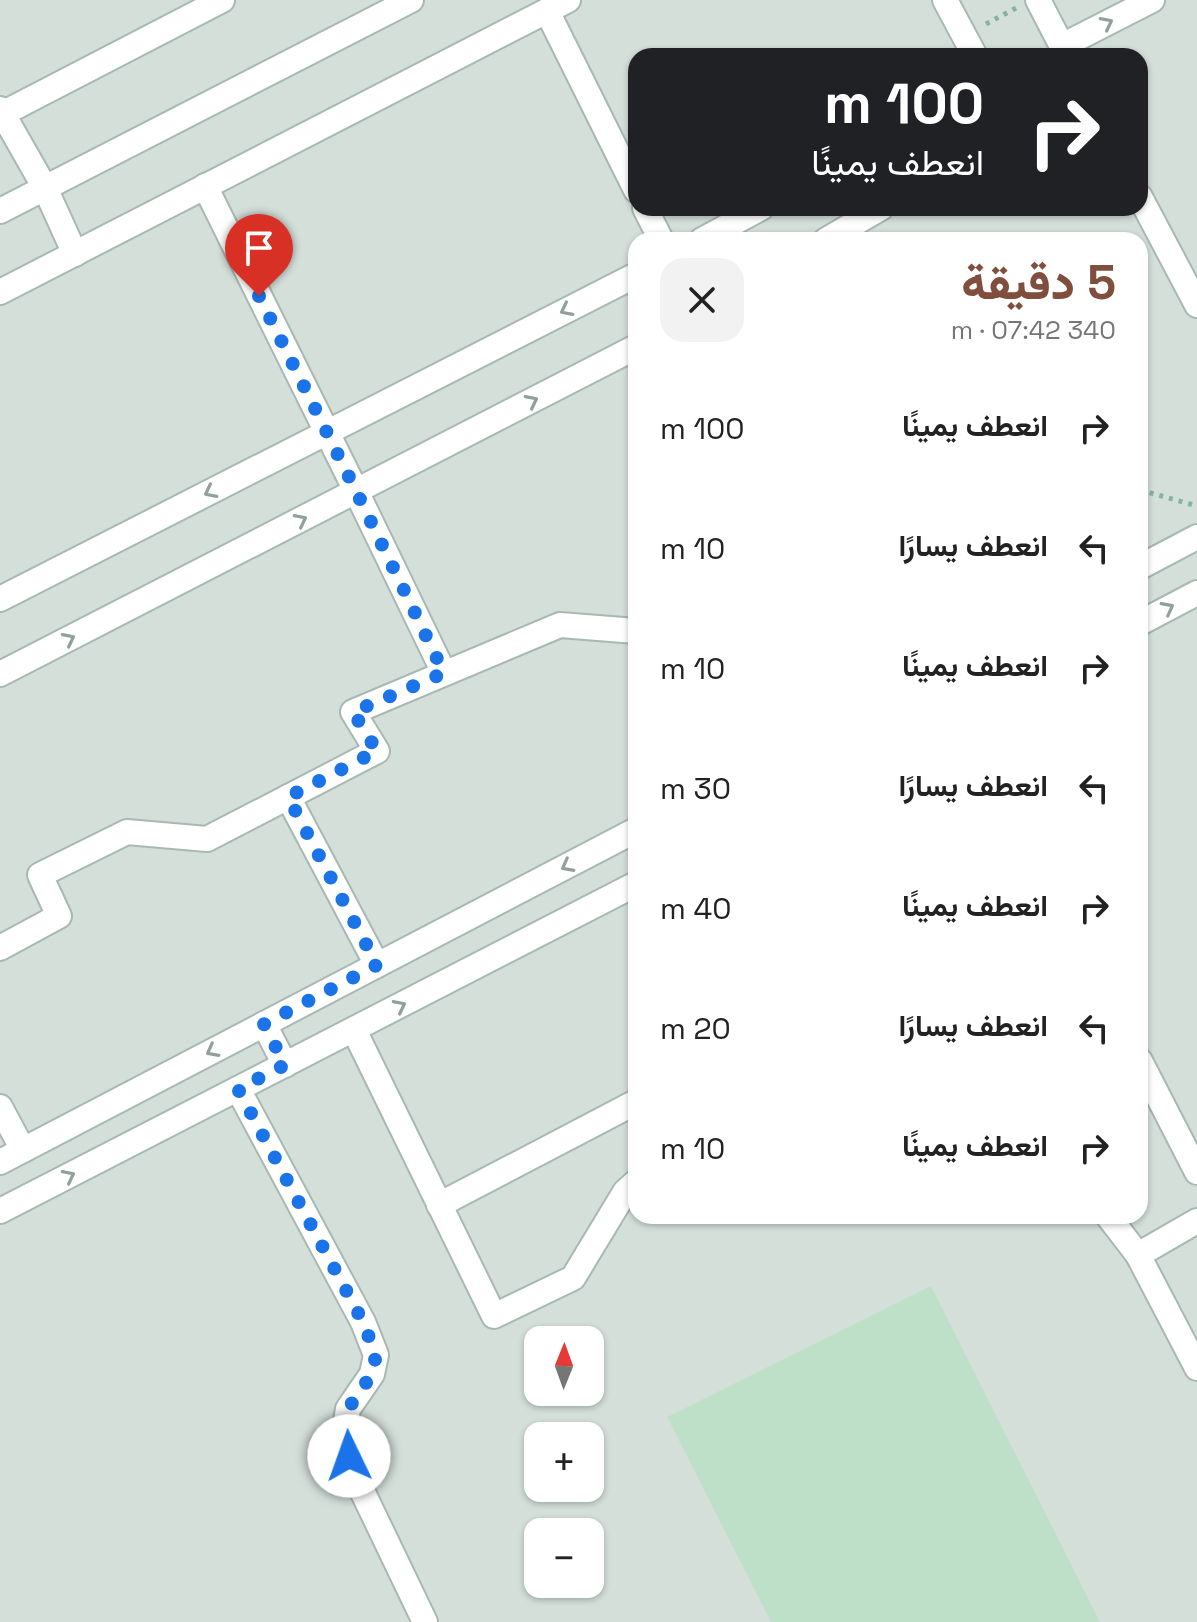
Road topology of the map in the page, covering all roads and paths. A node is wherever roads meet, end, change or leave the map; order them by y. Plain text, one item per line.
1 (222, 0) edge
2 (411, 0) edge
3 (945, 0) edge
4 (1152, 0) edge
5 (1028, 4) edge
6 (558, 5) edge
7 (969, 46) edge
8 (1063, 48) edge
9 (1070, 48) edge
10 (1, 112) edge
11 (628, 171) edge
12 (205, 186) junction
13 (45, 188) junction
14 (0, 211) edge
15 (1148, 212) edge
16 (746, 216) edge
17 (867, 216) edge
18 (717, 232) edge
19 (840, 232) edge
20 (75, 254) junction
21 (628, 279) edge
22 (0, 292) edge
23 (1197, 305) edge
24 (628, 351) edge
25 (327, 432) junction
26 (356, 491) junction
27 (1148, 492) edge
28 (1197, 506) edge
29 (1197, 537) edge
30 (1148, 563) edge
31 (1197, 593) edge
32 (0, 599) edge
33 (1148, 619) edge
34 (628, 630) edge
35 (444, 673) junction
36 (0, 674) edge
37 (288, 797) junction
38 (628, 834) edge
39 (628, 888) edge
40 (0, 948) edge
41 (377, 965) junction
42 (264, 1024) junction
43 (354, 1030) junction
44 (285, 1065) junction
45 (1148, 1077) edge
46 (238, 1089) junction
47 (628, 1106) edge
48 (0, 1107) edge
49 (23, 1150) junction
50 (0, 1162) edge
51 (1197, 1172) edge
52 (628, 1189) edge
53 (439, 1205) junction
54 (0, 1211) edge
55 (1197, 1221) edge
56 (1114, 1224) edge
57 (1138, 1255) junction
58 (1197, 1368) edge
59 (425, 1622) edge

1 - 10 street
2 - 13 street
3 - 7 street
9 -> 4 street
5 - 7 path
5 - 8 street
6 - 11 street
6 - 12 street
10 - 13 street
12 - 20 street
12 - 25 street
13 - 14 street
13 - 20 street
15 - 23 street
16 - 18 street
17 - 19 street
20 - 22 street
21 -> 25 street
26 -> 24 street
25 - 26 street
25 -> 32 street
26 - 35 street
36 -> 26 street
27 - 28 path
29 - 30 street
33 -> 31 street
34 - 35 street
35 - 37 street
37 - 40 street
37 - 41 street
38 -> 41 street
43 -> 39 street
41 - 42 street
42 - 44 street
42 -> 49 street
43 - 44 street
43 - 53 street
44 - 46 street
45 - 51 street
54 -> 46 street
46 - 59 street
47 - 53 street
48 - 49 street
49 - 50 street
52 - 53 street
55 - 57 street
56 - 57 street
57 - 58 street

